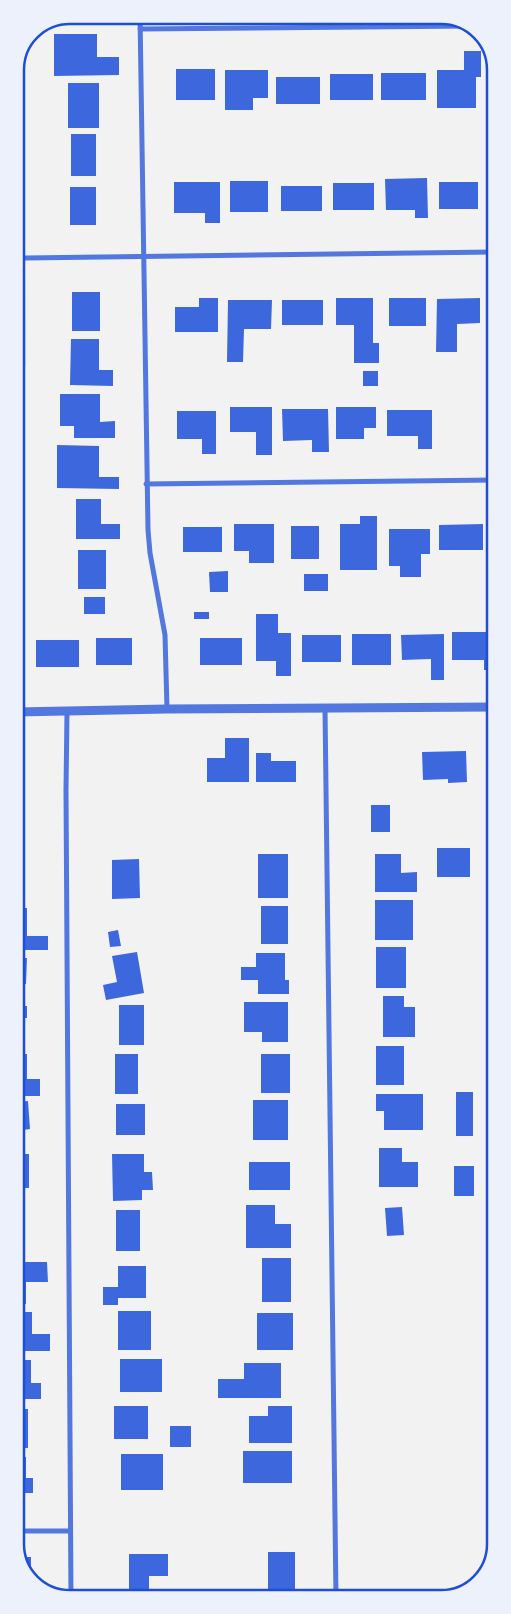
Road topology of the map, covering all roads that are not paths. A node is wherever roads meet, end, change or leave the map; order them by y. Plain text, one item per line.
1 (140, 24) edge
2 (455, 26) edge
3 (140, 29) junction
4 (487, 252) edge
5 (144, 256) junction
6 (25, 258) dead end
7 (487, 480) edge
8 (146, 484) junction
9 (487, 707) edge
10 (325, 708) junction
11 (167, 709) junction
12 (24, 712) edge
13 (67, 712) junction
14 (24, 1531) edge
15 (70, 1531) junction
16 (71, 1590) edge
17 (336, 1590) edge

1 - 3 street
2 - 3 street
3 - 5 street
4 - 5 street
5 - 6 street
5 - 8 street
7 - 8 street
8 - 11 street
9 - 10 street
10 - 11 street
10 - 17 street
11 - 13 street
12 - 13 street
13 - 15 street
14 - 15 street
15 - 16 street

